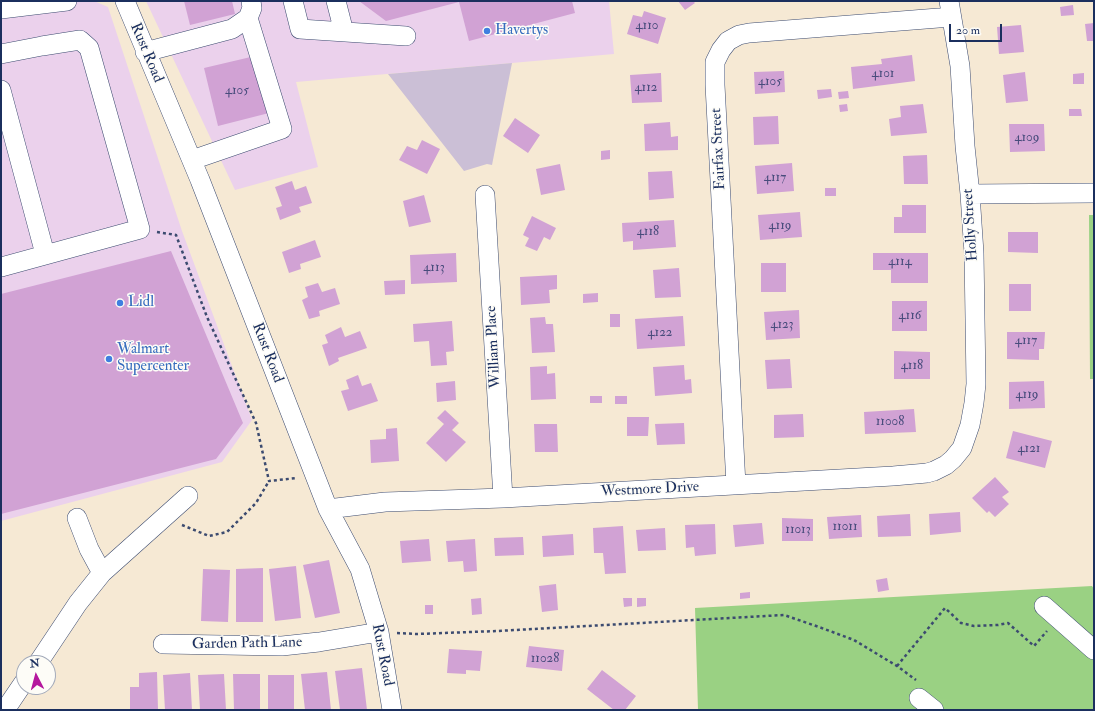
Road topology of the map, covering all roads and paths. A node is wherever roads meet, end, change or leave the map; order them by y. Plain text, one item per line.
1 (67, 1) edge
2 (125, 1) edge
3 (293, 1) edge
4 (336, 1) edge
5 (1, 9) edge
6 (250, 9) edge
7 (950, 9) edge
8 (344, 32) junction
9 (406, 36) dead end
10 (146, 52) junction
11 (1, 54) edge
12 (1, 90) edge
13 (192, 160) junction
14 (970, 194) junction
15 (1094, 194) edge
16 (484, 195) dead end
17 (140, 229) junction
18 (45, 254) junction
19 (1, 267) edge
20 (962, 448) joint
21 (315, 476) junction
22 (270, 481) junction
23 (736, 485) junction
24 (188, 496) dead end
25 (503, 498) junction
26 (328, 509) junction
27 (77, 518) dead end
28 (165, 518) junction
29 (102, 573) junction
30 (1051, 612) joint
31 (379, 632) junction
32 (163, 644) dead end
33 (1094, 650) edge
34 (43, 655) edge
35 (897, 666) junction
36 (16, 690) edge
37 (918, 698) joint
38 (5, 700) edge
39 (392, 710) edge
40 (934, 710) edge

1 - 5 street
2 - 10 street, Rust Road
3 - 8 street
4 - 8 street
6 - 10 street
6 - 13 street
7 - 14 street, Holly Street
7 - 23 street, Fairfax Street
8 - 9 street
10 - 13 street, Rust Road
11 - 17 street
12 - 18 street
13 - 21 street, Rust Road
14 - 15 street
14 - 20 street, Holly Street
16 - 25 street, William Place
17 - 18 street
17 - 22 path
18 - 19 street
20 - 23 street, Westmore Drive
21 - 22 path
21 - 26 street, Rust Road
22 - 28 path
23 - 25 street, Westmore Drive
24 - 28 street
25 - 26 street, Westmore Drive
26 - 31 street, Rust Road
27 - 29 street
28 - 29 street
29 - 34 street
30 - 33 street
30 - 35 path
31 - 32 street, Garden Path Lane
31 - 35 path
31 - 39 street, Rust Road
35 - 37 path
36 - 38 street
37 - 40 street

